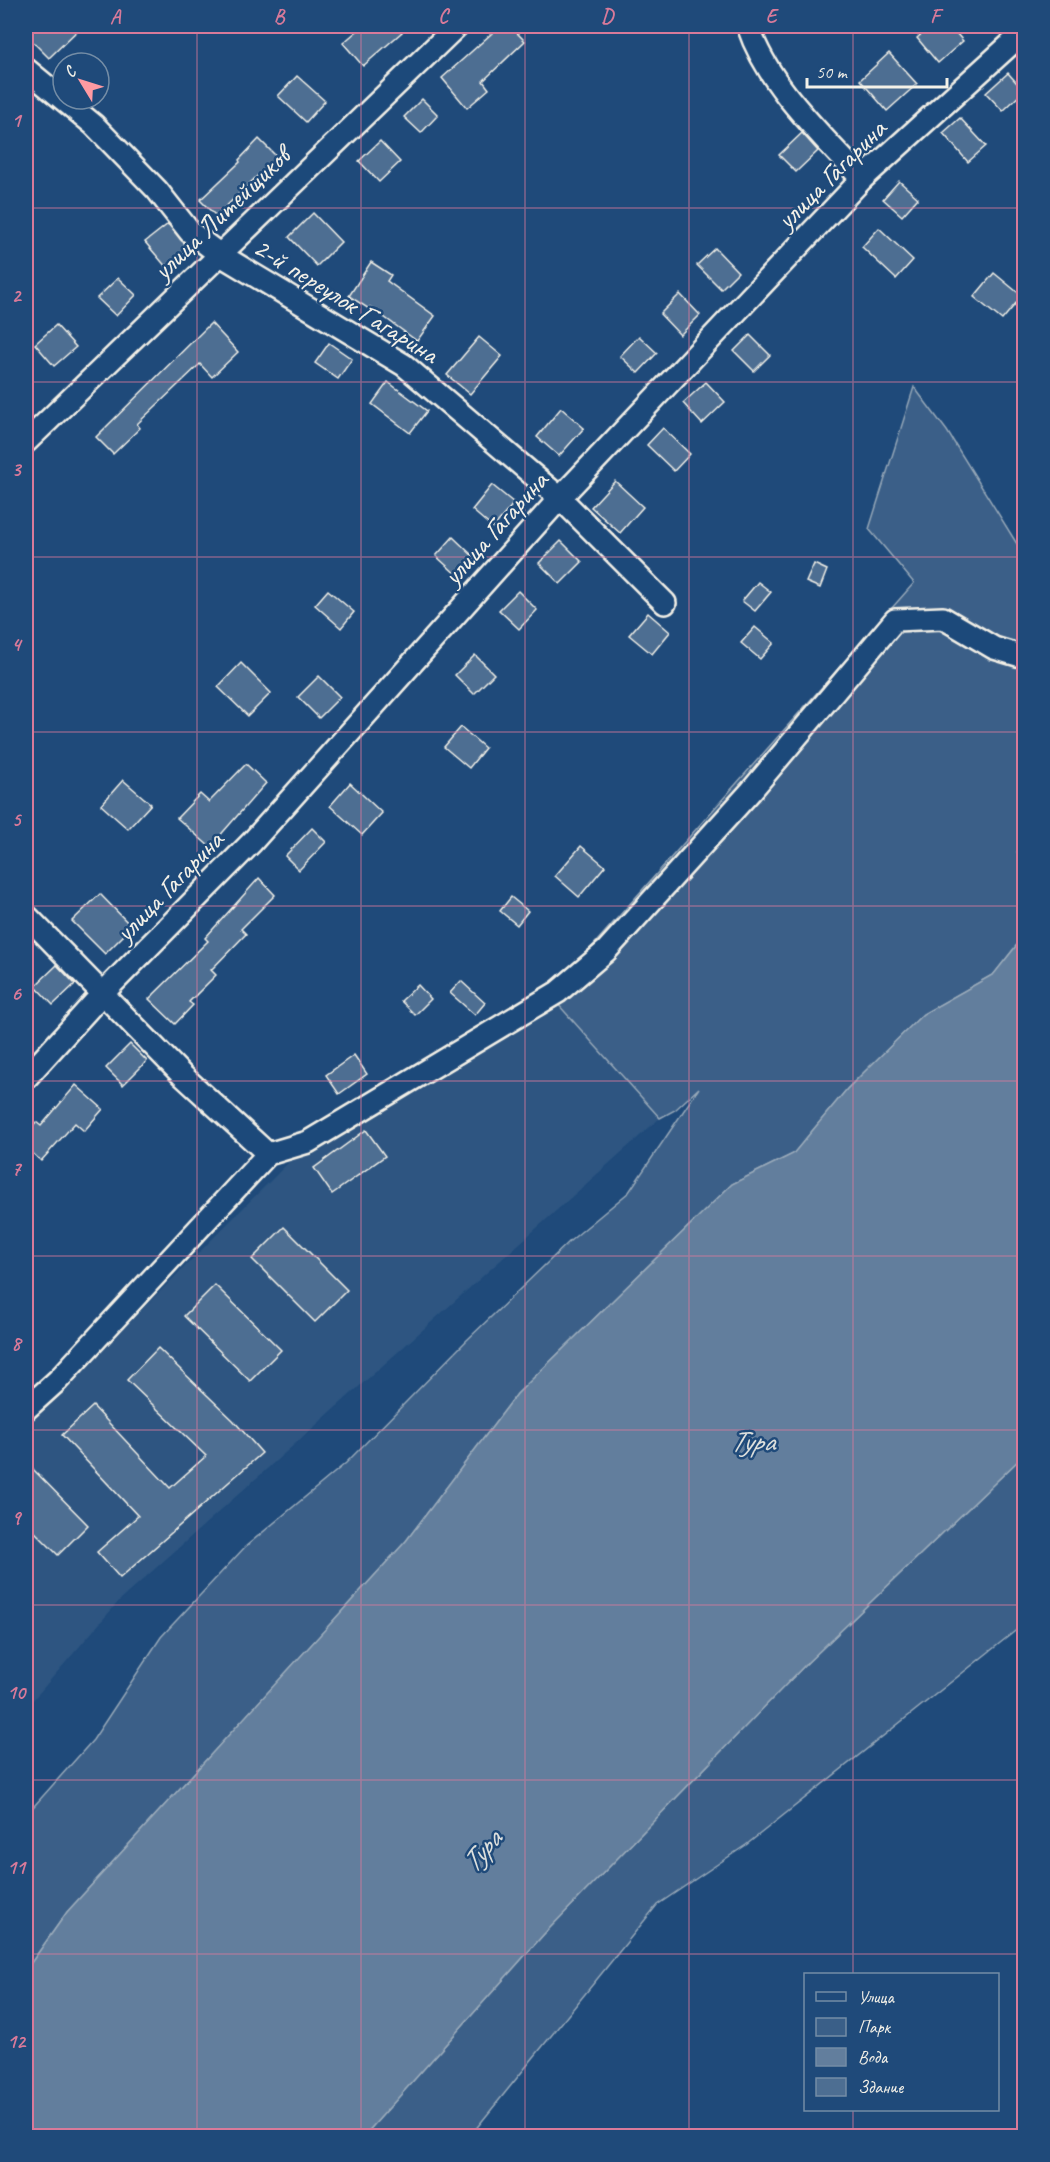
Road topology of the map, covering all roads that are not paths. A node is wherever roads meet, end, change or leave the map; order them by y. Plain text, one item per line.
1 (457, 26) edge
2 (748, 26) edge
3 (1024, 32) edge
4 (26, 69) edge
5 (862, 179) junction
6 (219, 254) junction
7 (26, 442) edge
8 (560, 498) junction
9 (665, 603) dead end
10 (1024, 657) edge
11 (26, 915) edge
12 (102, 994) junction
13 (26, 1078) edge
14 (268, 1154) junction
15 (26, 1409) edge

1 - 6 street, улица Литейщиков
2 - 5 street
3 - 5 street, улица Гагарина
4 - 6 street, 2-й переулок Гагарина
5 - 8 street, улица Гагарина
6 - 7 street, улица Литейщиков
6 - 8 street, 2-й переулок Гагарина
8 - 9 street, 2-й переулок Гагарина
8 - 12 street, улица Гагарина
10 - 14 street
11 - 12 street
12 - 13 street, улица Гагарина
12 - 14 street
14 - 15 street

